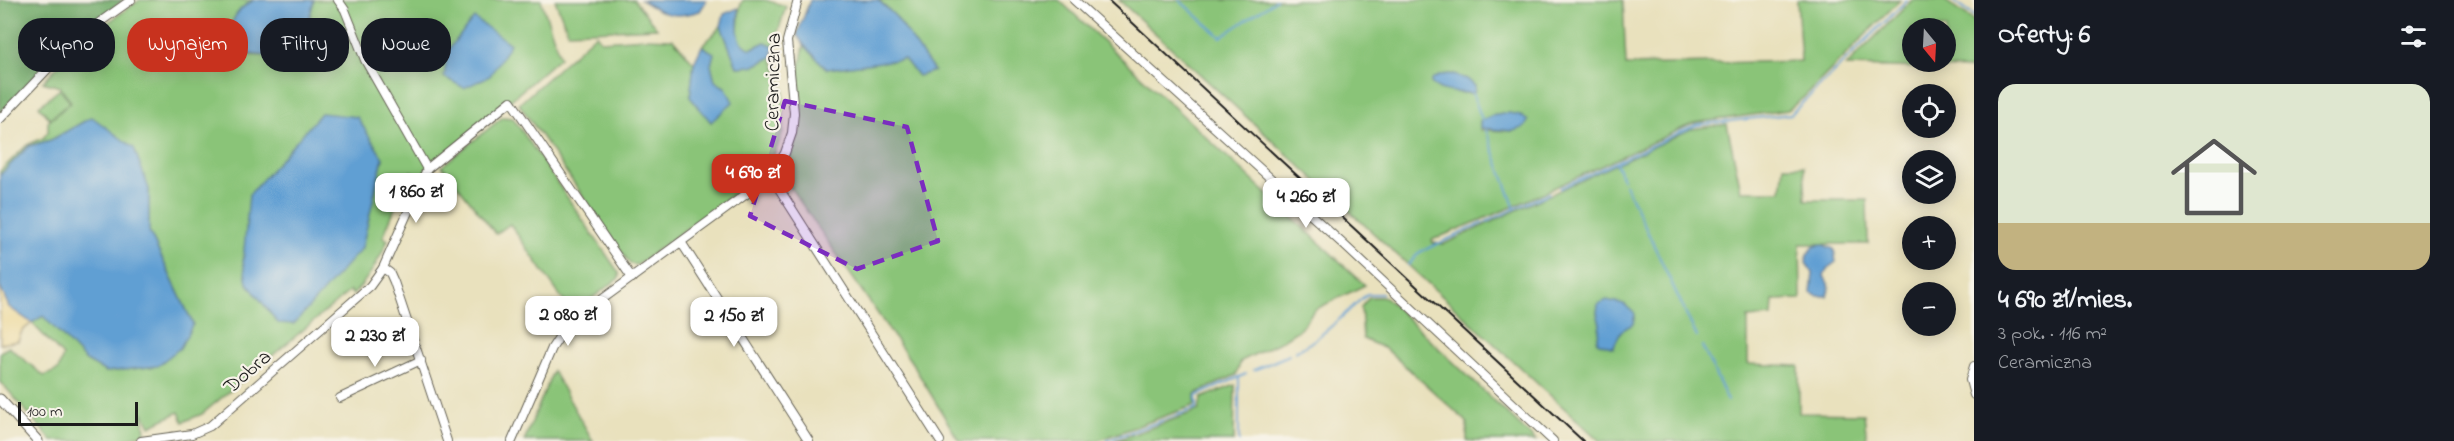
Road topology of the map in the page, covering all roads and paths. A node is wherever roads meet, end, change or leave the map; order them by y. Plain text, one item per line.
1 (131, 0) edge
2 (338, 0) edge
3 (798, 0) edge
4 (1074, 0) edge
5 (0, 120) edge
6 (427, 169) junction
7 (771, 176) junction
8 (681, 242) junction
9 (383, 268) junction
10 (632, 278) junction
11 (421, 360) junction
12 (1974, 366) edge
13 (1974, 394) edge
14 (340, 398) dead end
15 (0, 399) edge
16 (151, 440) edge
17 (38, 441) edge
18 (141, 441) edge
19 (447, 441) edge
20 (512, 441) edge
21 (809, 441) edge
22 (940, 441) edge
23 (1553, 441) edge

1 - 5 street
2 - 6 street
3 - 7 street, Ceramiczna
4 - 23 street
6 - 9 street, Dobra
6 - 10 street, Dobra
7 - 8 street, Ceramiczna
7 - 22 street
8 - 10 street, Ceramiczna
8 - 21 street
9 - 11 street
9 - 16 street, Dobra
10 - 20 street, Ceramiczna
11 - 14 street
11 - 19 street
12 - 13 street
15 - 17 street
16 - 18 street, Dobra

